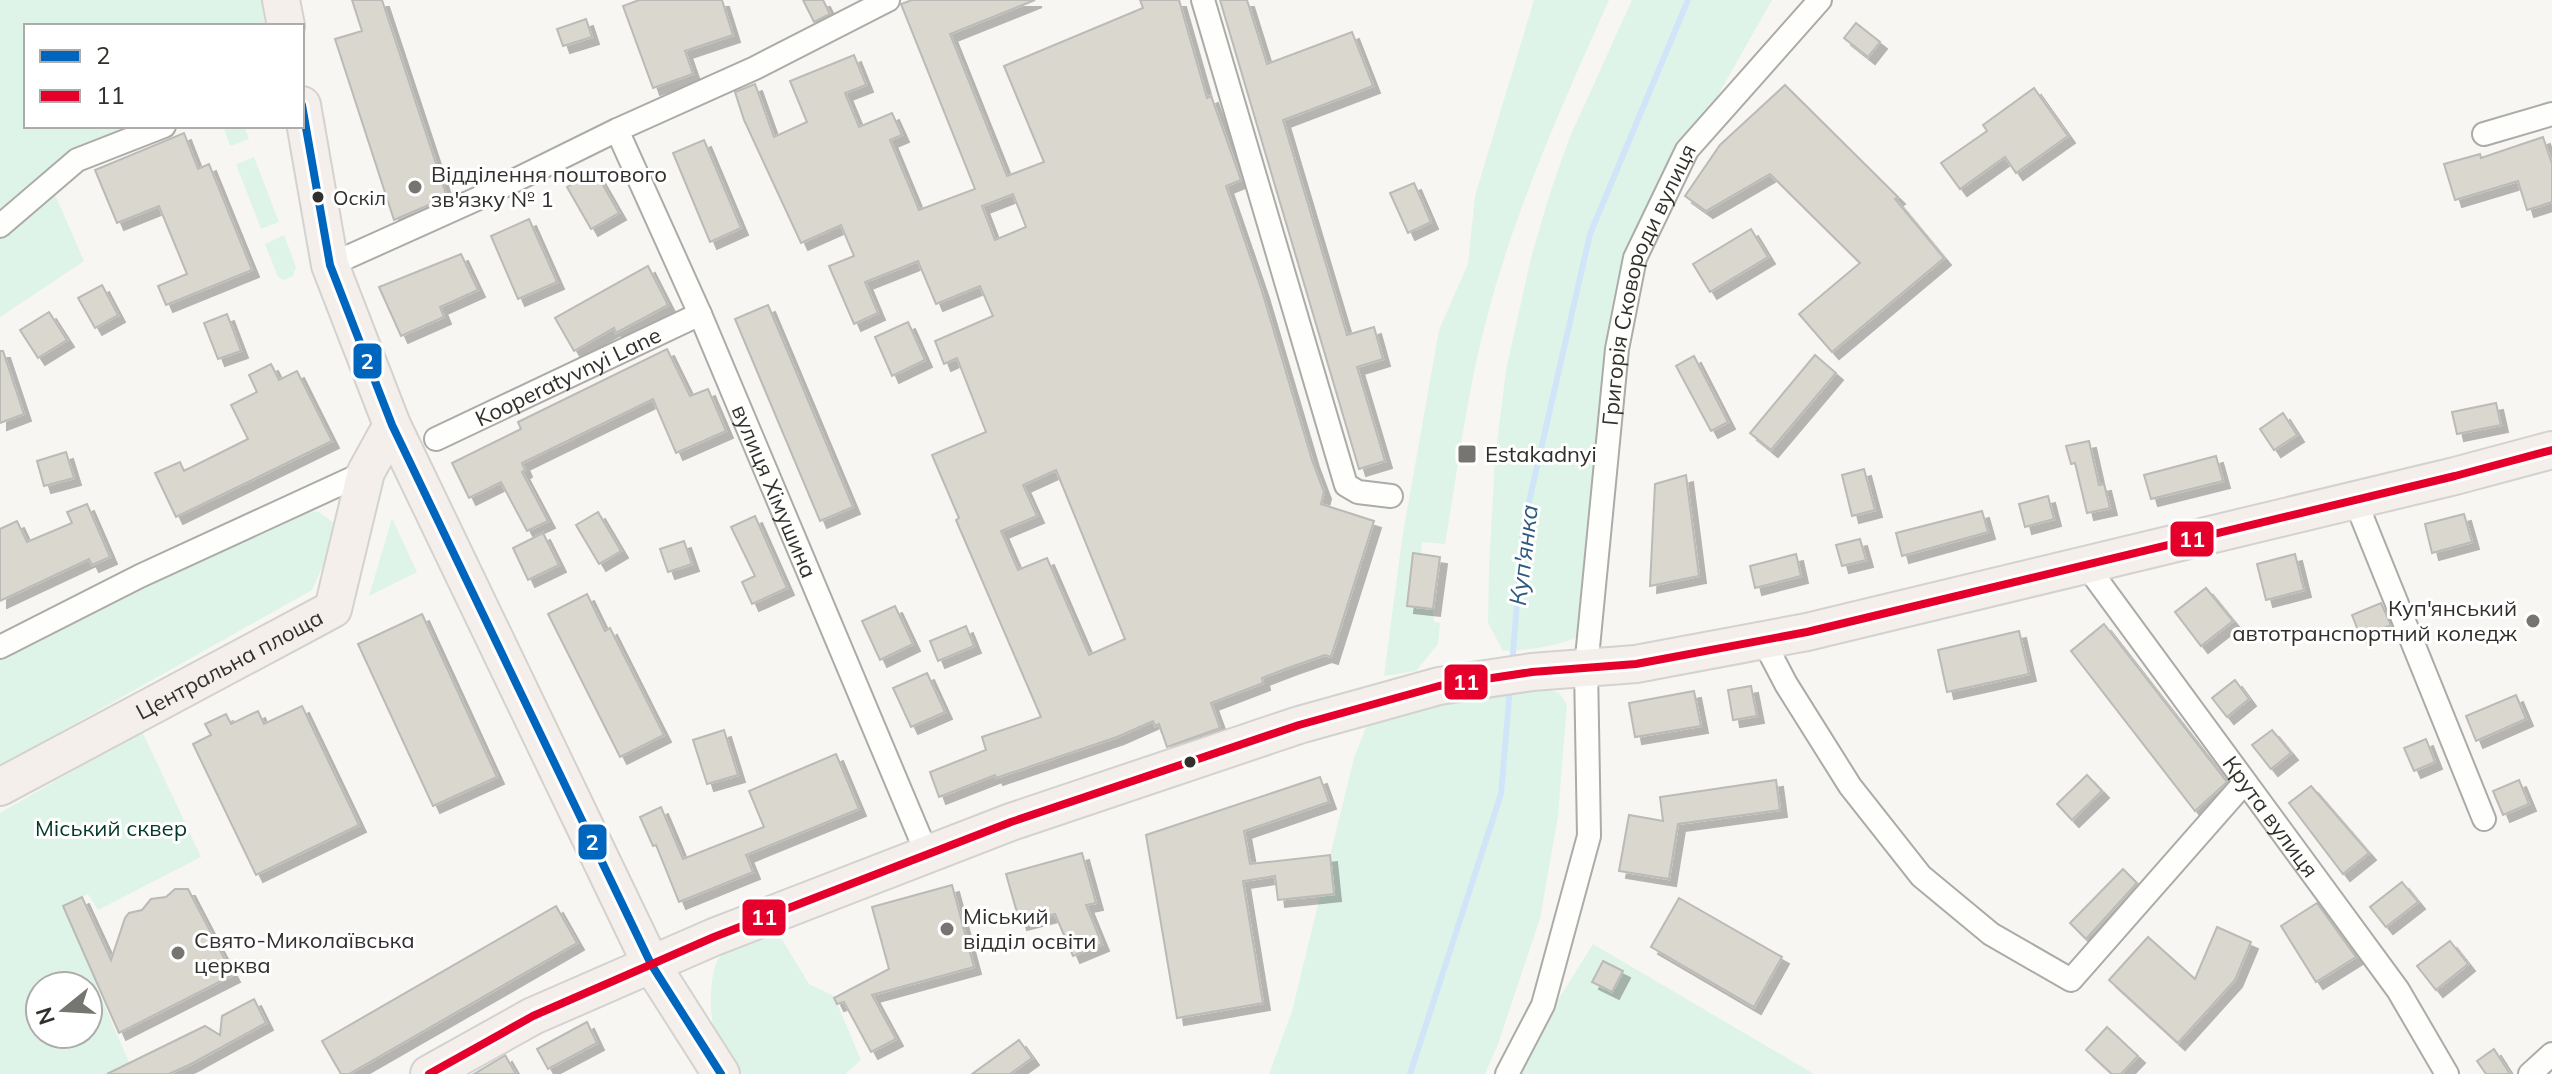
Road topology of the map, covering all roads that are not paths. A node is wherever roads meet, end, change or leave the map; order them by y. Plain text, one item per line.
1 (281, 0) edge
2 (888, 0) edge
3 (1203, 0) edge
4 (1820, 0) edge
5 (286, 24) edge
6 (2552, 114) edge
7 (304, 116) edge
8 (159, 128) edge
9 (617, 130) junction
10 (2484, 134) dead end
11 (0, 226) edge
12 (330, 265) junction
13 (700, 314) junction
14 (392, 425) junction
15 (436, 439) dead end
16 (2552, 450) edge
17 (366, 472) junction
18 (1391, 496) dead end
19 (2355, 500) junction
20 (2086, 565) junction
21 (1763, 640) junction
22 (0, 647) edge
23 (1586, 668) junction
24 (2245, 782) junction
25 (0, 787) edge
26 (2484, 819) dead end
27 (927, 854) junction
28 (651, 964) junction
29 (2552, 1054) edge
30 (429, 1074) edge
31 (721, 1074) edge
32 (1507, 1074) edge
33 (2447, 1074) edge
34 (2530, 1074) edge

1 - 5 main road
2 - 9 street
3 - 18 street
4 - 23 street, Григорія Сковороди вулиця
6 - 10 street
7 - 12 main road
8 - 11 street
9 - 12 street
9 - 13 street, вулиця Хімушина
12 - 14 main road
13 - 15 street, Kooperatyvnyi Lane
13 - 27 street, вулиця Хімушина
14 - 17 main road, Центральна площа
14 - 28 main road
16 - 19 main road
17 - 22 street
17 - 25 main road, Центральна площа
19 - 20 main road
19 - 26 street
20 - 21 main road
20 - 24 street, Крута вулиця
21 - 23 main road
21 - 24 street
23 - 27 main road
23 - 32 street, Григорія Сковороди вулиця
24 - 33 street, Крута вулиця
27 - 28 main road
28 - 30 main road
28 - 31 main road
29 - 34 street

